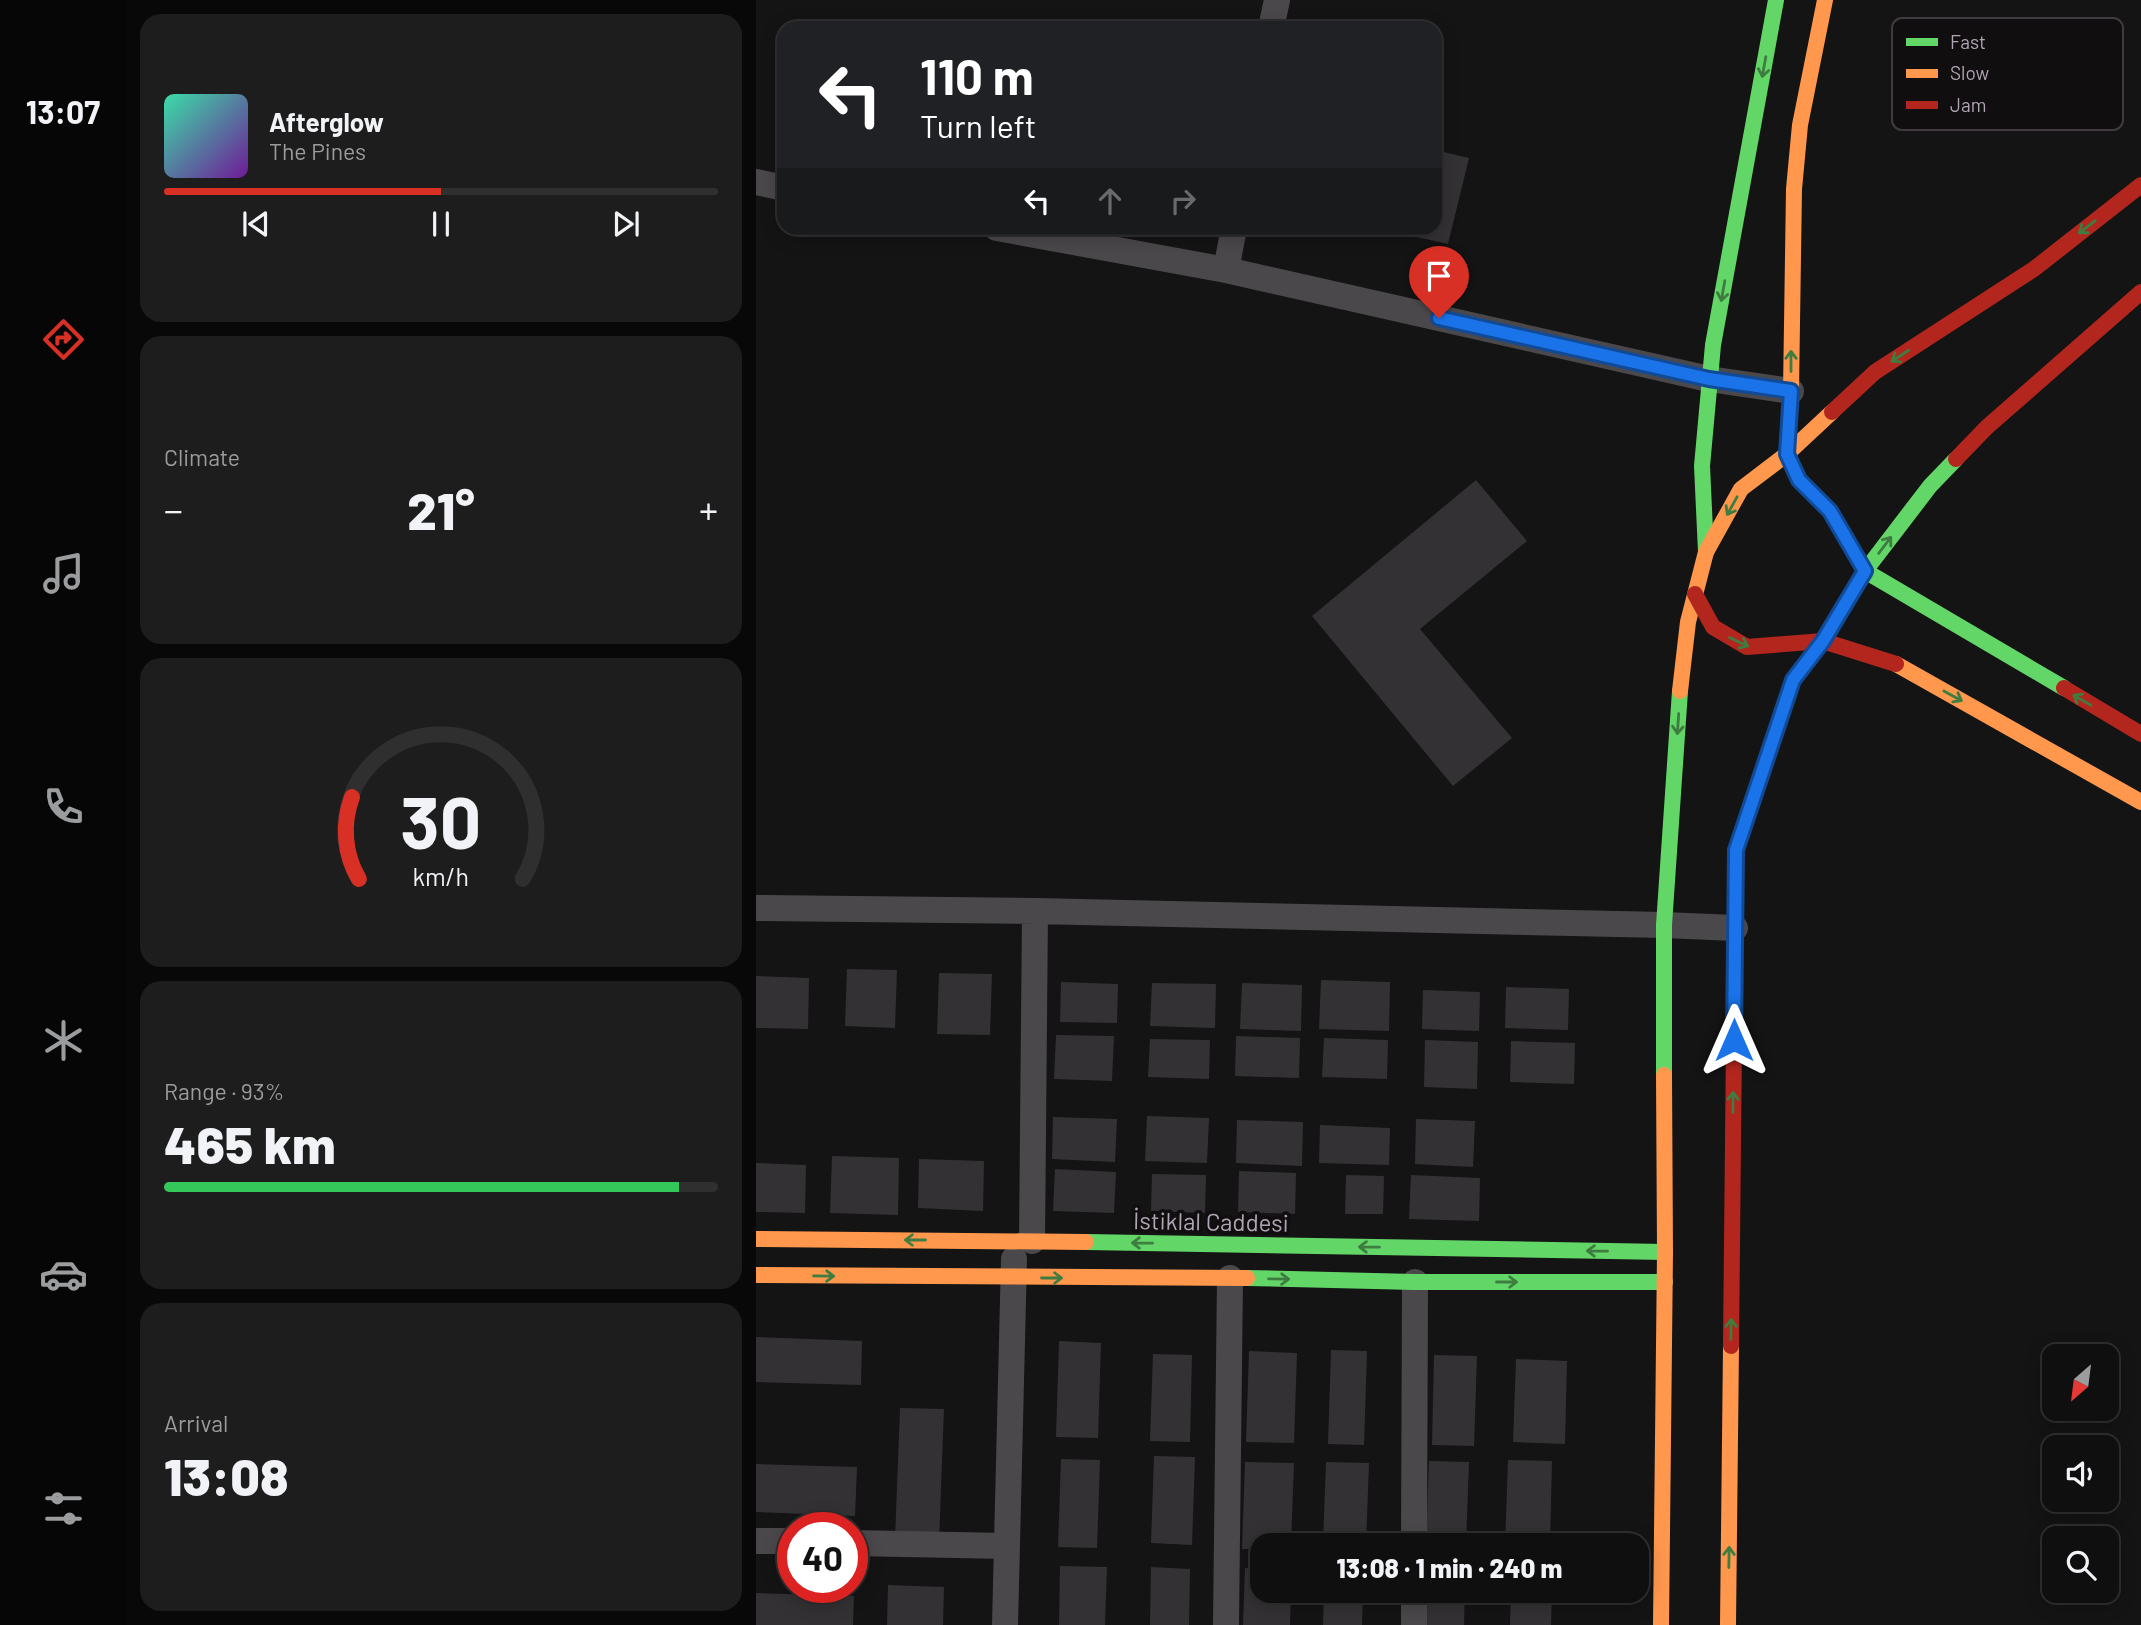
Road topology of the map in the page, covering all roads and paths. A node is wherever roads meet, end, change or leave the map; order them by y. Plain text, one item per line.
1 (1277, 0) edge
2 (1776, 0) edge
3 (1825, 0) edge
4 (1273, 21) edge
5 (756, 183) edge
6 (2141, 185) edge
7 (777, 187) edge
8 (1035, 235) edge
9 (1233, 235) edge
10 (1226, 270) junction
11 (2141, 292) edge
12 (1709, 379) junction
13 (1791, 391) junction
14 (1787, 454) junction
15 (1706, 552) junction
16 (1865, 571) junction
17 (1695, 594) junction
18 (1823, 641) junction
19 (2141, 734) edge
20 (2141, 802) edge
21 (756, 908) edge
22 (1035, 911) junction
23 (1664, 925) junction
24 (1735, 928) junction
25 (756, 1239) edge
26 (1023, 1241) junction
27 (1665, 1252) junction
28 (756, 1275) edge
29 (1014, 1278) junction
30 (1230, 1278) junction
31 (1415, 1282) junction
32 (1665, 1282) junction
33 (1414, 1533) edge
34 (756, 1541) edge
35 (777, 1541) edge
36 (868, 1543) edge
37 (1007, 1546) junction
38 (1414, 1603) edge
39 (1005, 1625) edge
40 (1226, 1625) edge
41 (1414, 1625) edge
42 (1661, 1625) edge
43 (1728, 1625) edge

1 - 4 street
2 -> 12 street
13 -> 3 street
5 - 7 street
6 -> 14 street
8 - 10 street
9 - 10 street
10 - 12 street
16 -> 11 street
12 - 13 street
12 - 15 street
13 - 14 street
14 -> 15 street
14 - 16 street
15 - 17 street
16 - 18 street
19 -> 16 street
17 -> 18 street
17 -> 23 street
18 -> 20 street
18 - 24 street
21 - 22 street
22 - 23 street
22 - 26 street
23 - 24 street
23 - 27 street
43 -> 24 street
26 -> 25 street, İstiklal Caddesi
27 -> 26 street, İstiklal Caddesi
26 - 29 street
27 - 32 street
28 -> 29 street
29 -> 30 street
29 - 37 street
30 -> 31 street
30 - 40 street
31 -> 32 street
31 - 33 street
32 - 42 street
34 - 35 street
36 - 37 street
37 - 39 street
38 - 41 street

